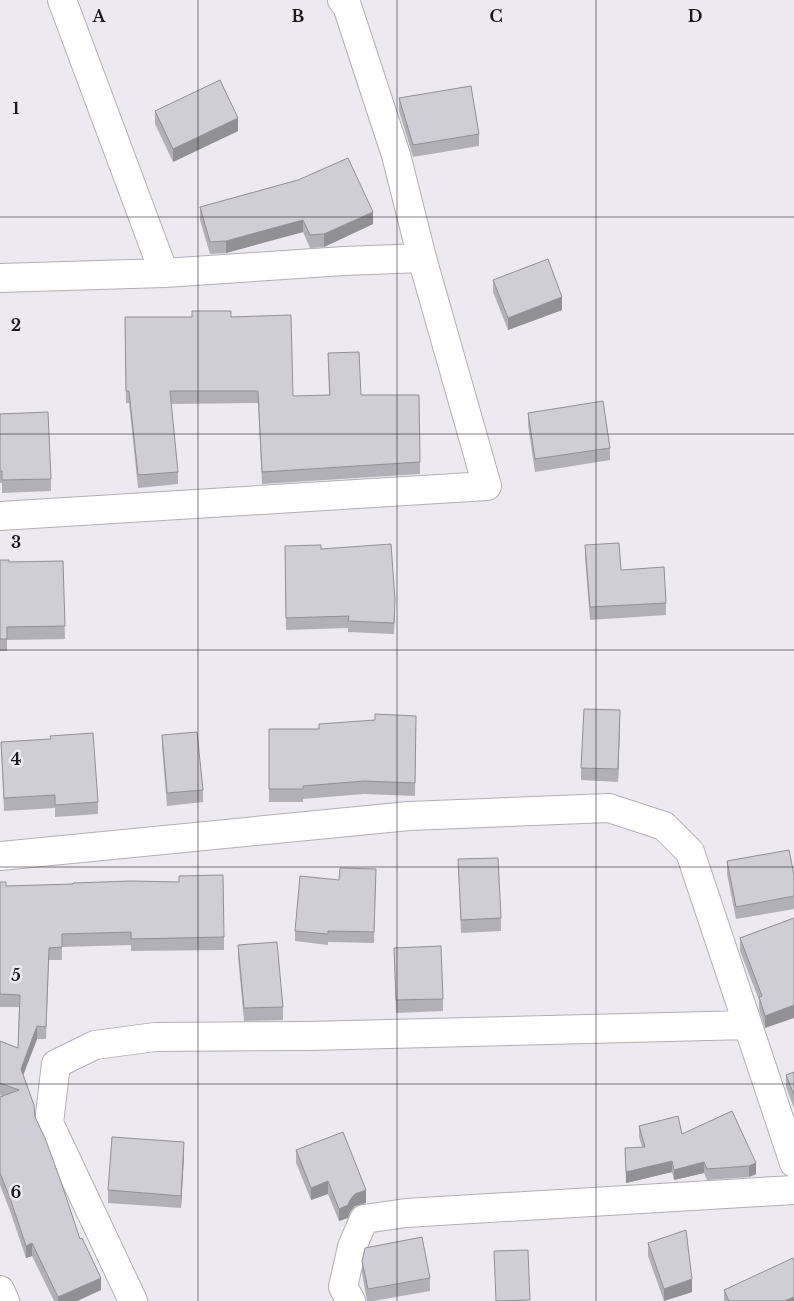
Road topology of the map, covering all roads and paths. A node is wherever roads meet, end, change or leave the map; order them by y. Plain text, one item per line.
1 (62, 0) edge
2 (342, 0) edge
3 (422, 258) junction
4 (164, 273) junction
5 (0, 278) edge
6 (0, 516) edge
7 (0, 856) edge
8 (748, 1025) junction
9 (794, 1163) edge
10 (794, 1190) edge
11 (0, 1290) edge
12 (5, 1301) edge
13 (133, 1301) edge
14 (352, 1301) edge

1 - 4 street
2 - 3 street
3 - 4 street
3 - 6 street
4 - 5 street
7 - 8 street
8 - 9 street
8 - 13 street
10 - 14 street
11 - 12 street

